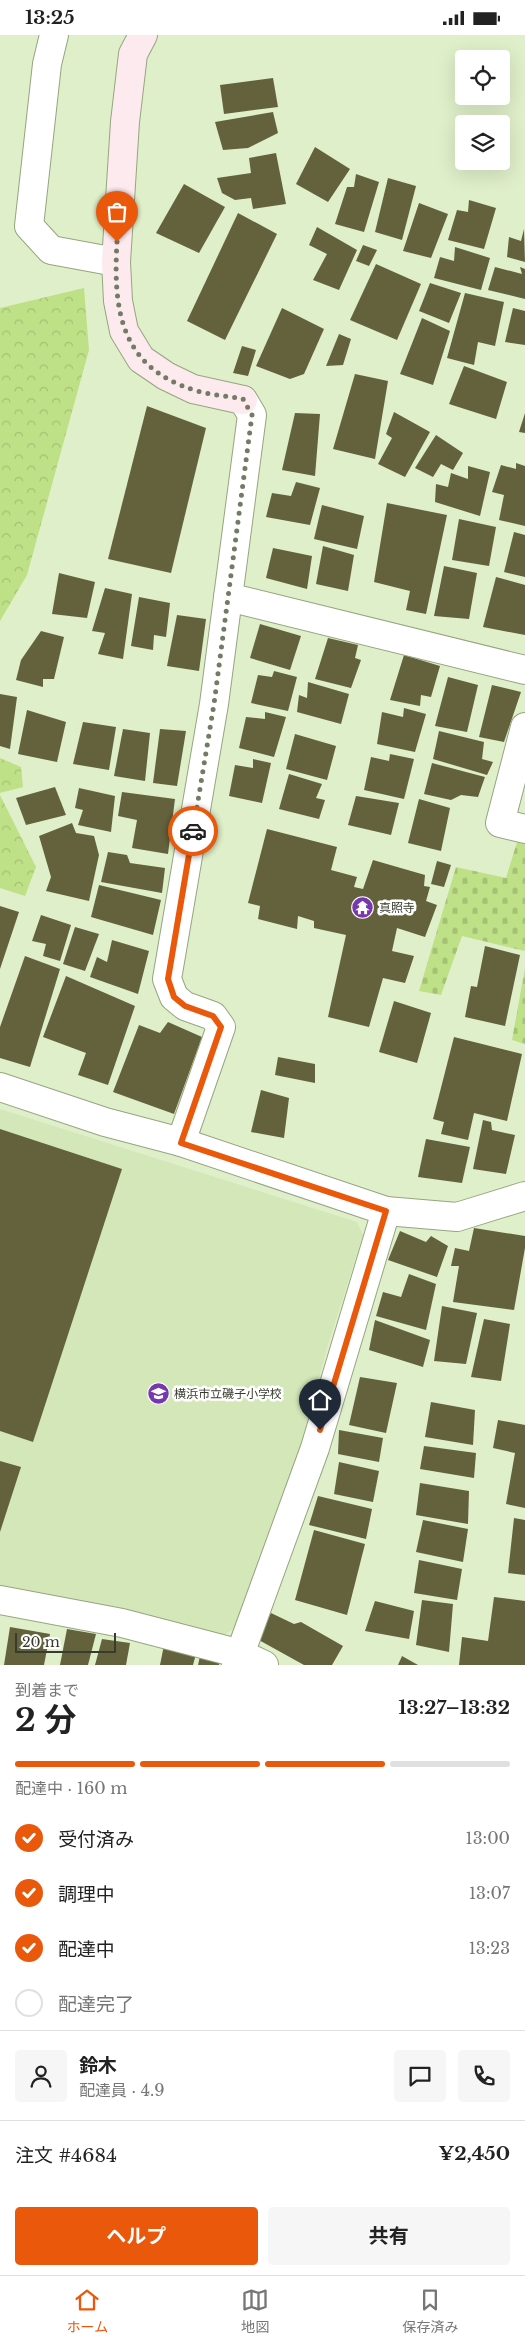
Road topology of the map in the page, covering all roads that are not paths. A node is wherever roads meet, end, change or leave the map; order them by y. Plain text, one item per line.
1 (54, 35) edge
2 (143, 35) edge
3 (116, 262) junction
4 (228, 597) junction
5 (525, 670) edge
6 (525, 727) edge
7 (525, 829) edge
8 (0, 1087) edge
9 (181, 1143) junction
10 (525, 1196) edge
11 (386, 1211) junction
12 (0, 1600) edge
13 (247, 1661) edge

1 - 3 street
2 - 3 street
3 - 4 street
4 - 5 street
4 - 9 street
6 - 7 street
8 - 9 street
9 - 11 street
10 - 11 street
11 - 13 street
12 - 13 street

